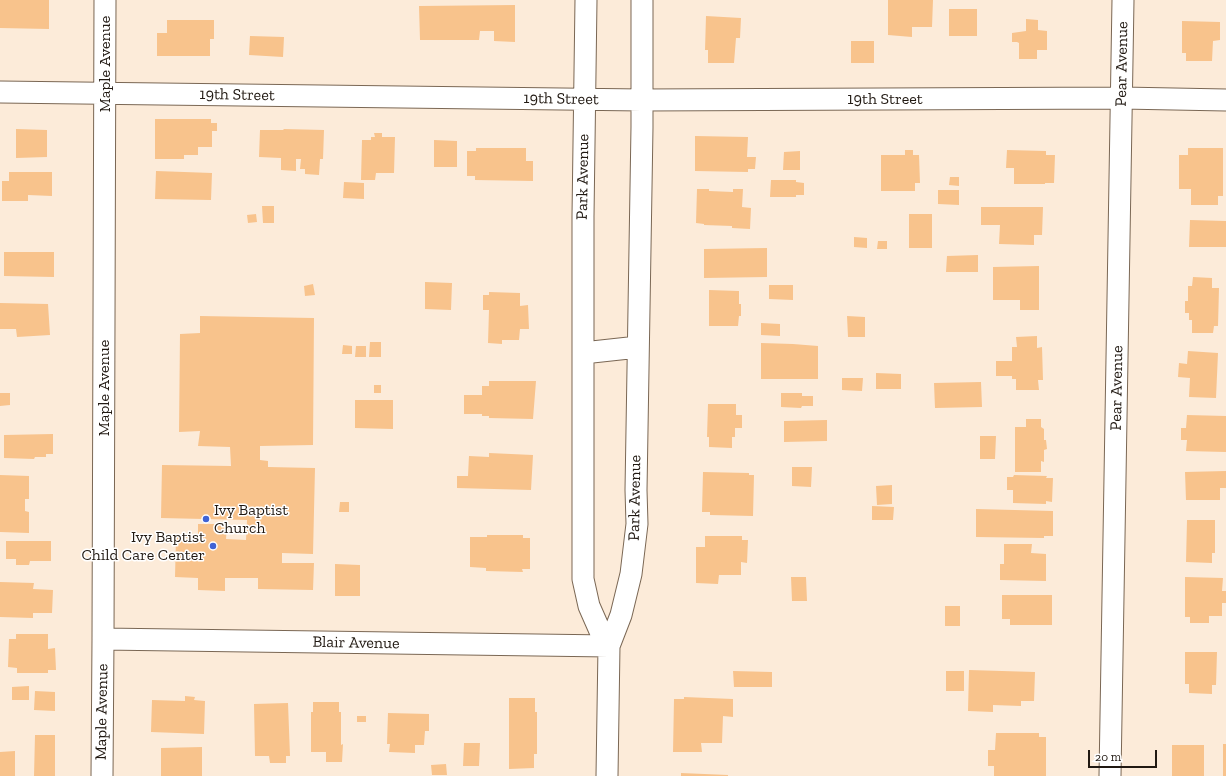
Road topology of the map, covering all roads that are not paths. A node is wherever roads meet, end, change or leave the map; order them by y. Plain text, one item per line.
1 (105, 0) edge
2 (586, 0) edge
3 (642, 0) edge
4 (1123, 0) edge
5 (0, 92) edge
6 (105, 94) junction
7 (1122, 98) junction
8 (584, 99) junction
9 (642, 100) junction
10 (1226, 100) edge
11 (638, 347) junction
12 (583, 353) junction
13 (103, 639) junction
14 (609, 646) junction
15 (102, 776) edge
16 (607, 776) edge
17 (1110, 776) edge

1 - 6 street, Maple Avenue
2 - 8 street, Park Avenue
3 - 9 street, Park Avenue
4 - 7 street, Pear Avenue
5 - 6 street, 19th Street
6 - 8 street, 19th Street
6 - 13 street, Maple Avenue
7 - 9 street, 19th Street
7 - 10 street, 19th Street
7 - 17 street, Pear Avenue
8 - 9 street, 19th Street
8 - 12 street, Park Avenue
9 - 11 street, Park Avenue
11 - 12 street
11 - 14 street, Park Avenue
12 - 14 street, Park Avenue
13 - 14 street, Blair Avenue
13 - 15 street, Maple Avenue
14 - 16 street, Park Avenue

